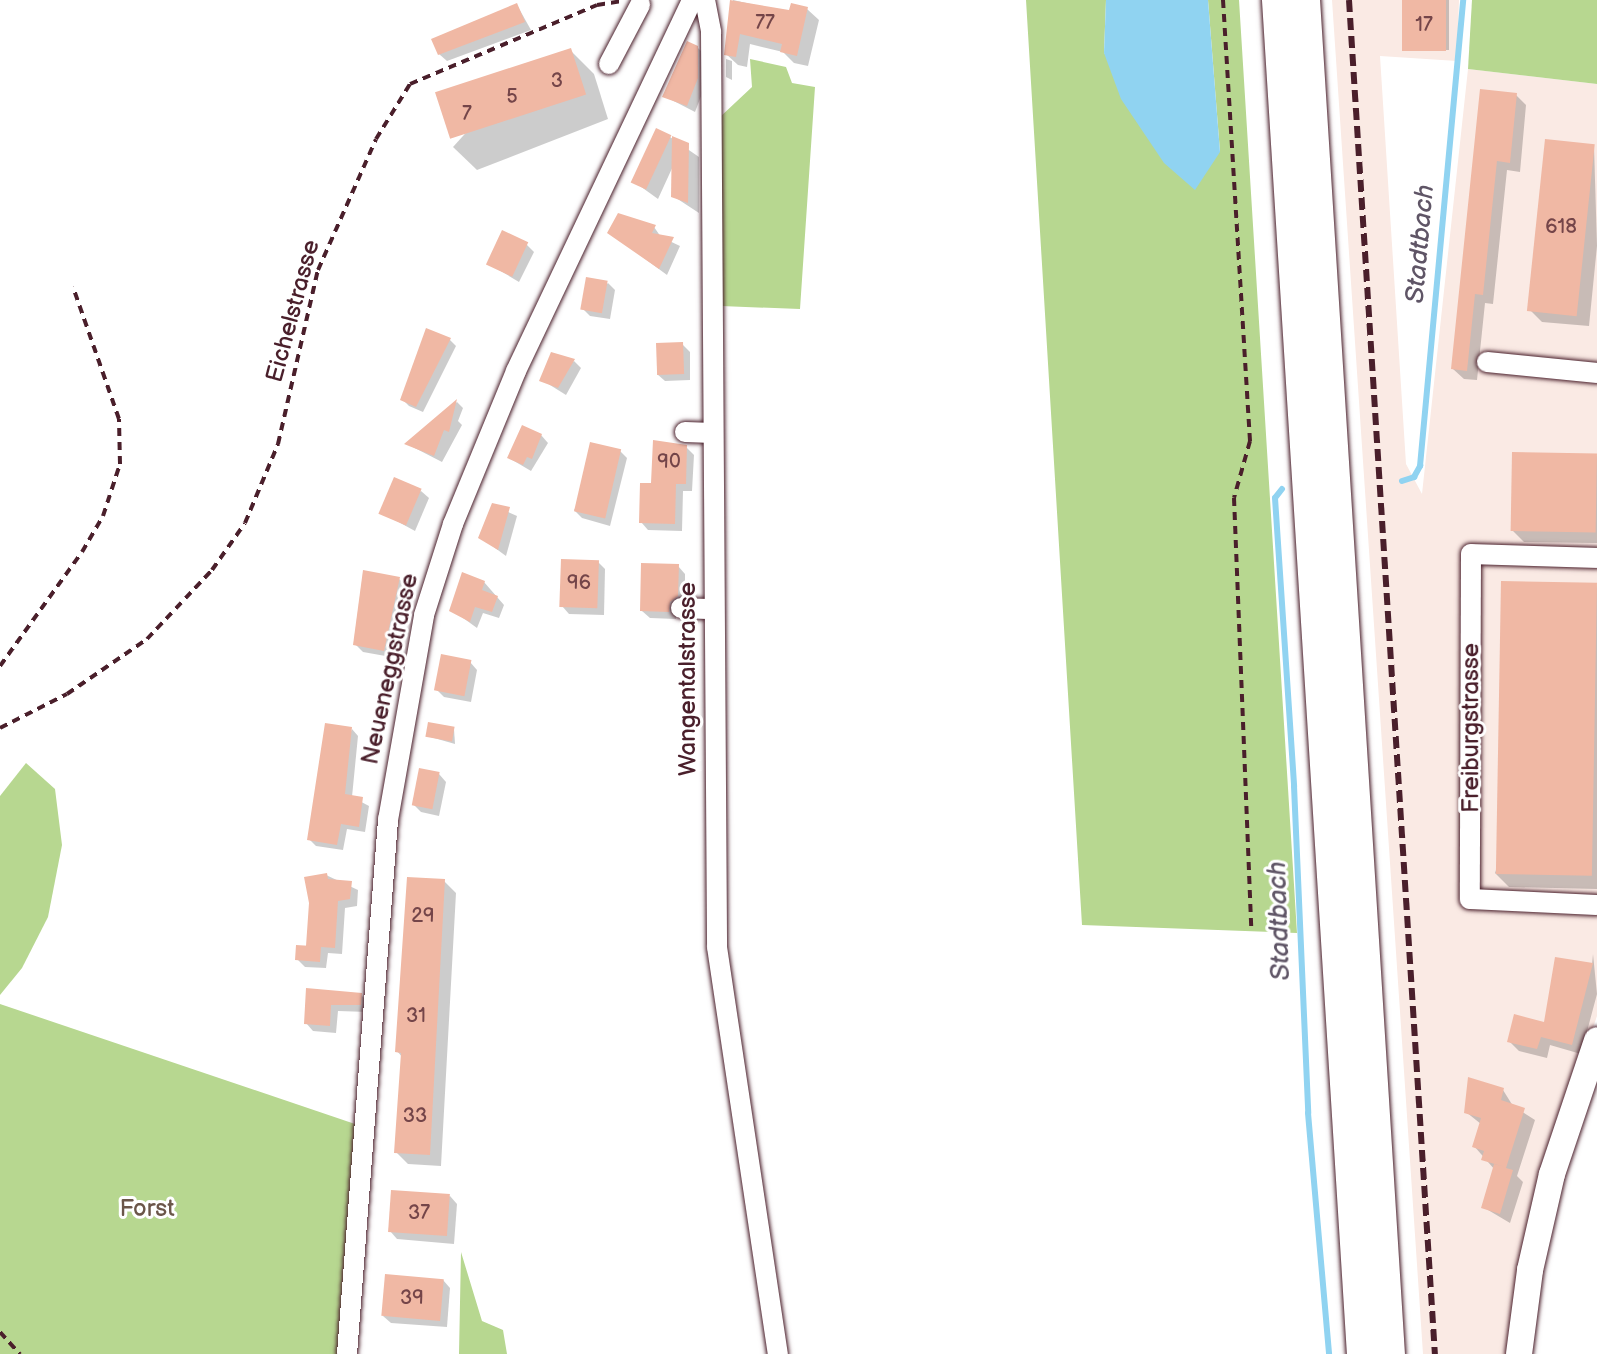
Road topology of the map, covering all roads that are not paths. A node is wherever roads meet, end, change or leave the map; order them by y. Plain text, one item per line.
1 (692, 0) edge
2 (705, 0) edge
3 (1277, 0) edge
4 (1305, 0) edge
5 (640, 5) road end
6 (609, 64) dead end
7 (1487, 362) dead end
8 (1597, 373) edge
9 (685, 432) dead end
10 (713, 433) junction
11 (1597, 558) edge
12 (681, 608) dead end
13 (714, 609) junction
14 (1597, 905) edge
15 (1597, 1040) edge
16 (347, 1354) edge
17 (778, 1354) edge
18 (1362, 1354) edge
19 (1390, 1354) edge
20 (1519, 1354) edge

1 - 16 street, Neueneggstrasse
2 - 10 street, Wangentalstrasse
3 - 18 highway
4 - 19 highway
5 - 6 street
7 - 8 street
9 - 10 street
10 - 13 street, Wangentalstrasse
11 - 14 street, Freiburgstrasse
12 - 13 street
13 - 17 street, Wangentalstrasse
15 - 20 main road

